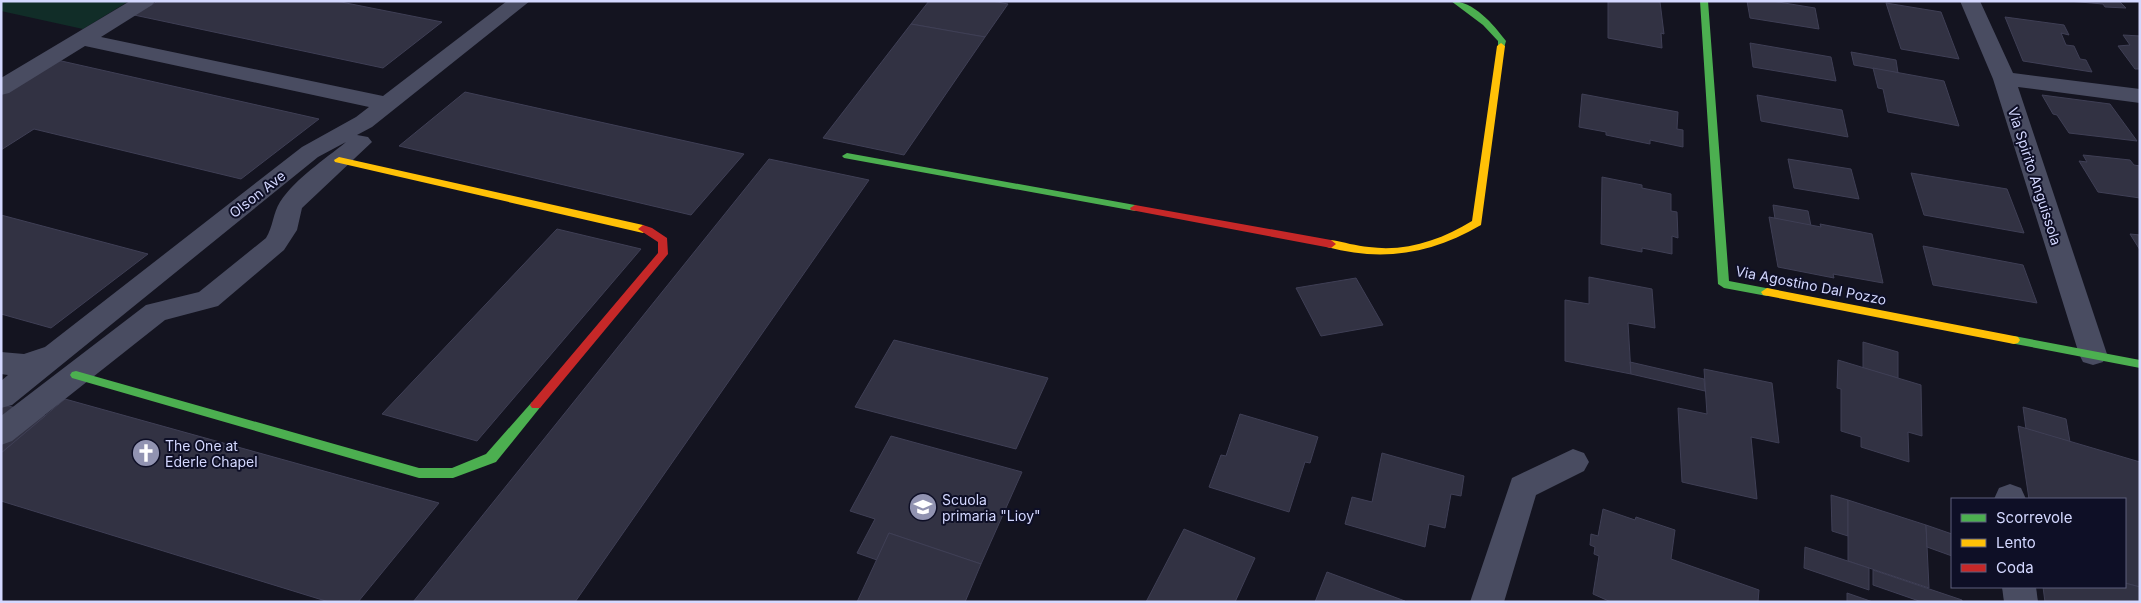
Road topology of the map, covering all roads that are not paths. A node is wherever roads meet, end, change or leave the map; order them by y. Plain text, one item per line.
1 (145, 1) edge
2 (520, 1) edge
3 (1455, 1) edge
4 (1704, 1) edge
5 (1970, 1) edge
6 (82, 40) junction
7 (2004, 79) junction
8 (1, 88) edge
9 (2140, 96) edge
10 (387, 104) junction
11 (364, 122) junction
12 (847, 156) dead end
13 (339, 160) junction
14 (61, 350) junction
15 (2093, 354) junction
16 (1, 364) edge
17 (2140, 364) edge
18 (76, 375) junction
19 (1, 397) edge
20 (1, 433) edge
21 (1573, 462) dead end
22 (2019, 588) edge
23 (1487, 602) edge
24 (2021, 602) edge

1 - 6 street
2 - 10 street, Olson Ave
3 - 12 street
4 - 15 street, Via Agostino Dal Pozzo
5 - 7 street, Via Spirito Anguissola
6 - 8 street
6 - 10 street
7 - 9 street
7 - 15 street, Via Spirito Anguissola
10 - 11 street, Olson Ave
11 - 13 street
11 - 14 street, Olson Ave
13 - 18 street
13 - 18 street
14 - 16 street
14 - 19 street, Olson Ave
15 - 17 street, Via Agostino Dal Pozzo
18 - 20 street
21 - 23 street
22 - 24 street

